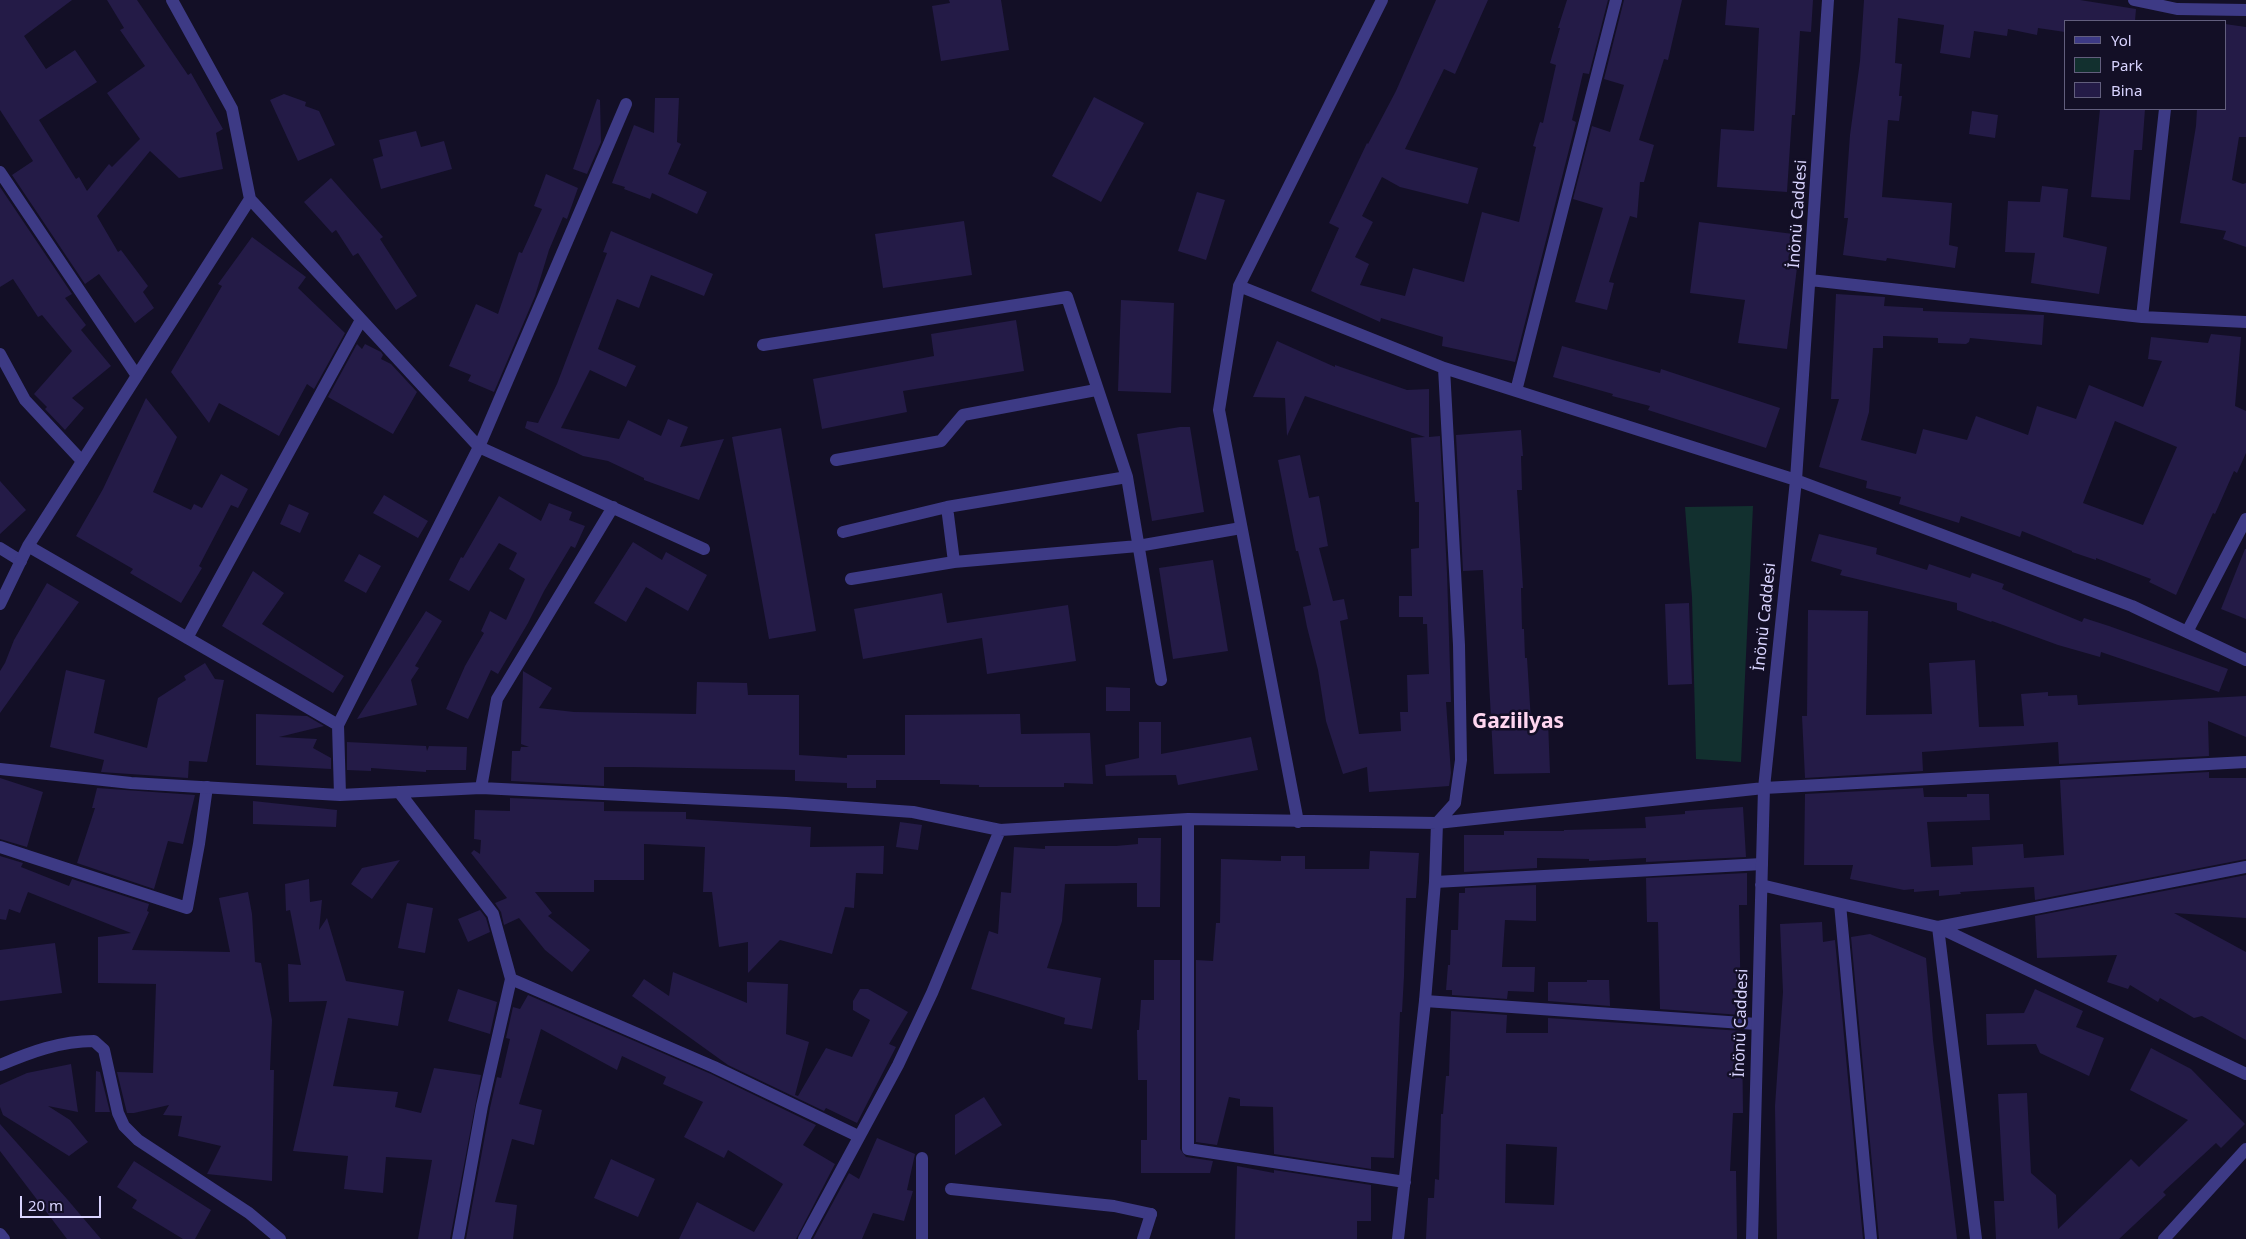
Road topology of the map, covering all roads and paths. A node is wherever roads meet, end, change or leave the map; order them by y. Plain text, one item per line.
1 (172, 0) edge
2 (1382, 0) edge
3 (1616, 0) edge
4 (1828, 0) edge
5 (2134, 0) edge
6 (2177, 10) edge
7 (2246, 10) edge
8 (626, 104) dead end
9 (2165, 110) edge
10 (0, 172) edge
11 (250, 199) junction
12 (1810, 280) junction
13 (1239, 286) junction
14 (2142, 317) junction
15 (361, 320) junction
16 (2246, 322) edge
17 (764, 345) dead end
18 (0, 354) edge
19 (1444, 368) junction
20 (137, 376) junction
21 (1096, 390) junction
22 (1516, 391) junction
23 (479, 447) junction
24 (836, 460) dead end
25 (82, 461) junction
26 (1127, 477) junction
27 (1796, 480) junction
28 (613, 507) junction
29 (947, 507) junction
30 (2246, 519) edge
31 (1242, 528) junction
32 (843, 532) dead end
33 (28, 546) junction
34 (1138, 546) junction
35 (0, 548) edge
36 (704, 549) dead end
37 (21, 561) junction
38 (954, 562) junction
39 (851, 578) dead end
40 (0, 604) edge
41 (2187, 632) junction
42 (187, 638) junction
43 (2246, 660) edge
44 (1161, 680) dead end
45 (338, 724) junction
46 (2246, 762) edge
47 (0, 769) edge
48 (206, 787) junction
49 (481, 788) junction
50 (1764, 788) junction
51 (399, 792) junction
52 (340, 795) junction
53 (1188, 819) junction
54 (1298, 822) junction
55 (1437, 823) junction
56 (1000, 830) junction
57 (0, 848) edge
58 (1762, 864) junction
59 (2246, 867) edge
60 (1435, 882) junction
61 (1761, 885) junction
62 (1840, 904) junction
63 (1938, 927) junction
64 (511, 979) junction
65 (1425, 1001) junction
66 (1757, 1024) junction
67 (0, 1065) edge
68 (2246, 1074) edge
69 (858, 1136) junction
70 (2246, 1149) edge
71 (922, 1158) dead end
72 (1405, 1182) junction
73 (951, 1189) dead end
74 (0, 1234) edge
75 (4, 1239) edge
76 (280, 1239) edge
77 (458, 1239) edge
78 (804, 1239) edge
79 (922, 1239) edge
80 (1143, 1239) edge
81 (1398, 1239) edge
82 (1752, 1239) edge
83 (1871, 1239) edge
84 (1976, 1239) edge
85 (2164, 1239) edge

1 - 11 street
2 - 13 street
3 - 22 street
4 - 12 street, İnönü Caddesi
5 - 6 street
6 - 7 street
8 - 23 street
9 - 14 street
10 - 20 street
11 - 15 street
11 - 20 street
12 - 14 street
12 - 27 street, İnönü Caddesi
13 - 19 street
13 - 31 street
14 - 16 street
15 - 23 street
15 - 42 street
17 - 21 street
18 - 25 street
19 - 22 street
19 - 55 street
20 - 25 street
21 - 24 street
21 - 26 street
22 - 27 street
23 - 28 street
23 - 45 street
25 - 33 street
26 - 29 street
26 - 34 street
27 - 41 street
27 - 50 street, İnönü Caddesi
28 - 36 street
28 - 49 street
29 - 32 street
29 - 38 street
30 - 41 street
31 - 34 street
31 - 54 street
33 - 37 street
33 - 42 street
34 - 38 street
34 - 44 street
35 - 37 street
37 - 40 street
38 - 39 street
41 - 43 street
42 - 45 street
45 - 52 street
46 - 50 street
47 - 48 street
48 - 52 street
48 - 57 street
49 - 51 street
49 - 56 street
50 - 55 street
50 - 58 street, İnönü Caddesi
51 - 52 street
51 - 64 street
53 - 54 street
53 - 56 street
53 - 72 street
54 - 55 street
55 - 60 street
56 - 69 street
58 - 60 street
58 - 61 street, İnönü Caddesi
59 - 63 street
60 - 65 street
61 - 62 street
61 - 66 street, İnönü Caddesi
62 - 63 street
62 - 83 street
63 - 68 street
63 - 84 street
64 - 69 street
64 - 77 street
65 - 66 street
65 - 72 street
66 - 82 street, İnönü Caddesi
67 - 76 street
69 - 78 street
70 - 85 street
71 - 79 street
72 - 81 street
73 - 80 street
74 - 75 street

